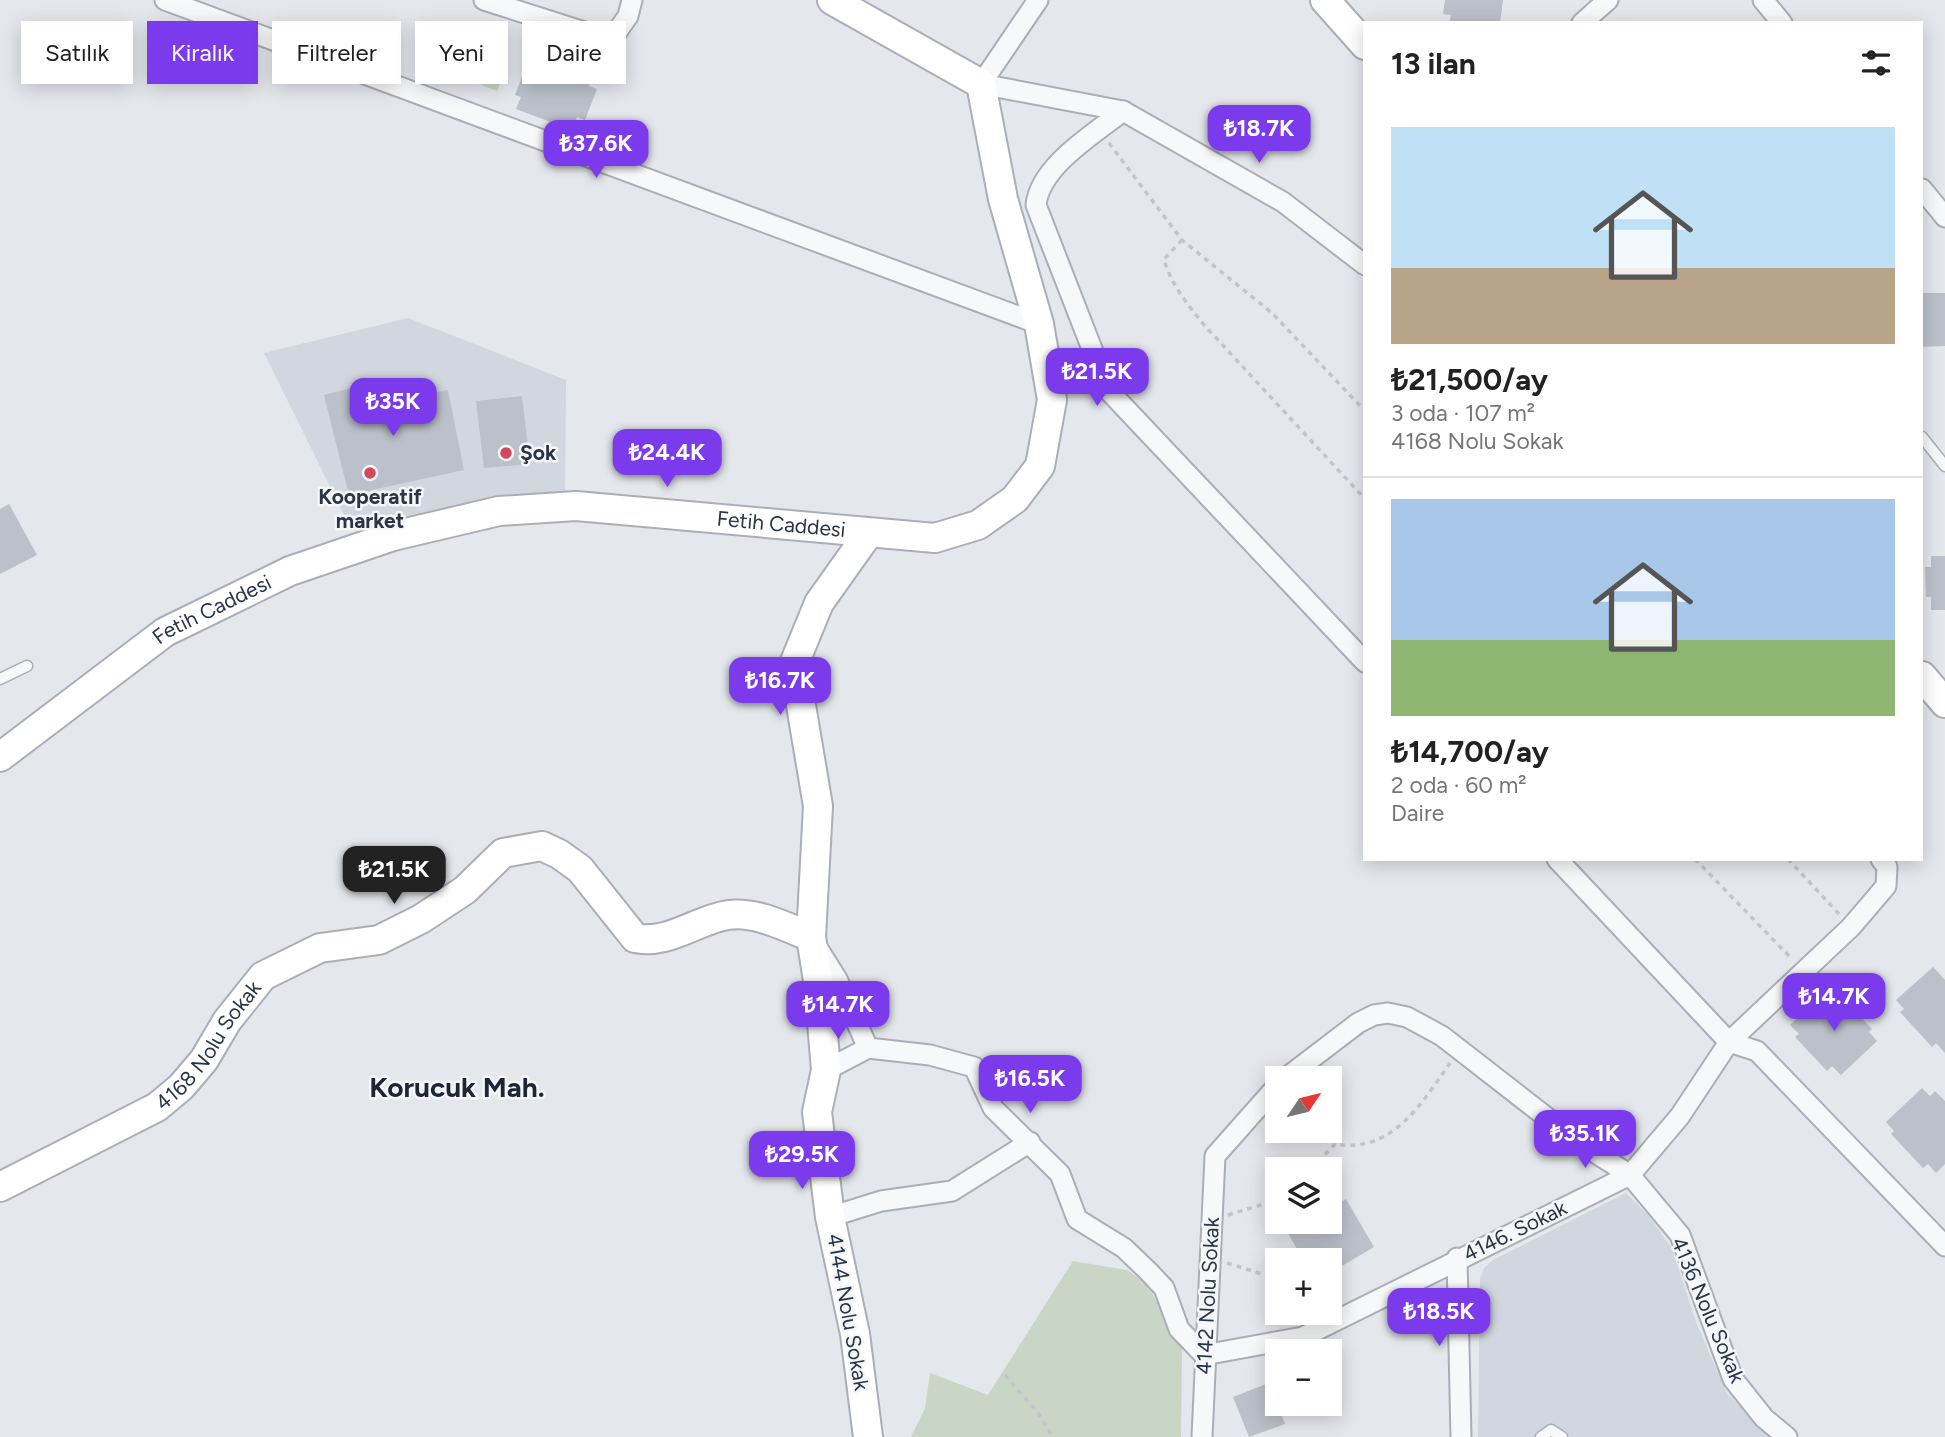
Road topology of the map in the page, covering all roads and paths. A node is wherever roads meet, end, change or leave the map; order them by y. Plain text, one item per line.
1 (165, 0) edge
2 (484, 0) edge
3 (632, 0) edge
4 (832, 0) edge
5 (1038, 0) edge
6 (1325, 0) edge
7 (1608, 0) edge
8 (1763, 0) edge
9 (1584, 21) edge
10 (1780, 21) edge
11 (1363, 43) edge
12 (981, 84) junction
13 (1123, 110) junction
14 (1099, 130) junction
15 (1923, 189) edge
16 (1945, 216) edge
17 (1182, 240) junction
18 (1363, 263) edge
19 (1040, 324) junction
20 (1363, 409) edge
21 (1923, 437) edge
22 (1945, 466) edge
23 (1363, 497) edge
24 (868, 534) junction
25 (1363, 660) edge
26 (27, 666) dead end
27 (1923, 677) edge
28 (0, 680) edge
29 (1945, 703) edge
30 (0, 757) edge
31 (1559, 861) edge
32 (1697, 861) edge
33 (1790, 861) edge
34 (1882, 861) edge
35 (1851, 927) junction
36 (811, 937) junction
37 (1804, 972) junction
38 (1729, 1042) junction
39 (868, 1048) junction
40 (1460, 1050) junction
41 (1302, 1066) edge
42 (826, 1070) junction
43 (1265, 1100) edge
44 (1030, 1142) junction
45 (1323, 1157) edge
46 (1630, 1175) junction
47 (0, 1187) edge
48 (1265, 1204) edge
49 (830, 1217) junction
50 (1212, 1217) junction
51 (1945, 1246) edge
52 (1209, 1257) junction
53 (1457, 1258) junction
54 (1265, 1275) edge
55 (1204, 1355) junction
56 (1005, 1375) dead end
57 (868, 1437) edge
58 (1053, 1437) edge
59 (1202, 1437) edge
60 (1461, 1437) edge
61 (1541, 1437) edge
62 (1562, 1437) edge
63 (1787, 1437) edge

1 - 19 street
2 - 3 street
4 - 12 street
5 - 12 street
6 - 11 street
7 - 9 street
8 - 10 street
12 - 13 street
12 - 19 street, Fetih Caddesi
13 - 14 street
13 - 18 street
14 - 17 path
14 - 25 street
15 - 16 street
17 - 20 path
17 - 23 path
19 - 24 street, Fetih Caddesi
21 - 22 lane
24 - 30 street, Fetih Caddesi
24 - 36 street, 4144 Nolu Sokak
26 - 28 lane
27 - 29 street
31 - 38 street
32 - 37 path
33 - 35 path
34 - 35 street
35 - 37 street
36 - 39 street
36 - 42 street, 4144 Nolu Sokak
36 - 47 street, 4168 Nolu Sokak
37 - 38 street
38 - 46 street
38 - 51 street
39 - 42 street
39 - 44 street
40 - 41 street, 4136 Nolu Sokak
40 - 45 path
40 - 46 street, 4136 Nolu Sokak
42 - 49 street, 4144 Nolu Sokak
43 - 50 street, 4142 Nolu Sokak
44 - 49 street
44 - 55 street
46 - 53 street, 4146. Sokak
46 - 63 street, 4136 Nolu Sokak
48 - 50 path
49 - 57 street, 4144 Nolu Sokak
50 - 52 street, 4142 Nolu Sokak
52 - 54 path
52 - 55 street, 4142 Nolu Sokak
53 - 55 street, 4146. Sokak
53 - 60 street
55 - 59 street, 4142 Nolu Sokak
56 - 58 path
61 - 62 lane

